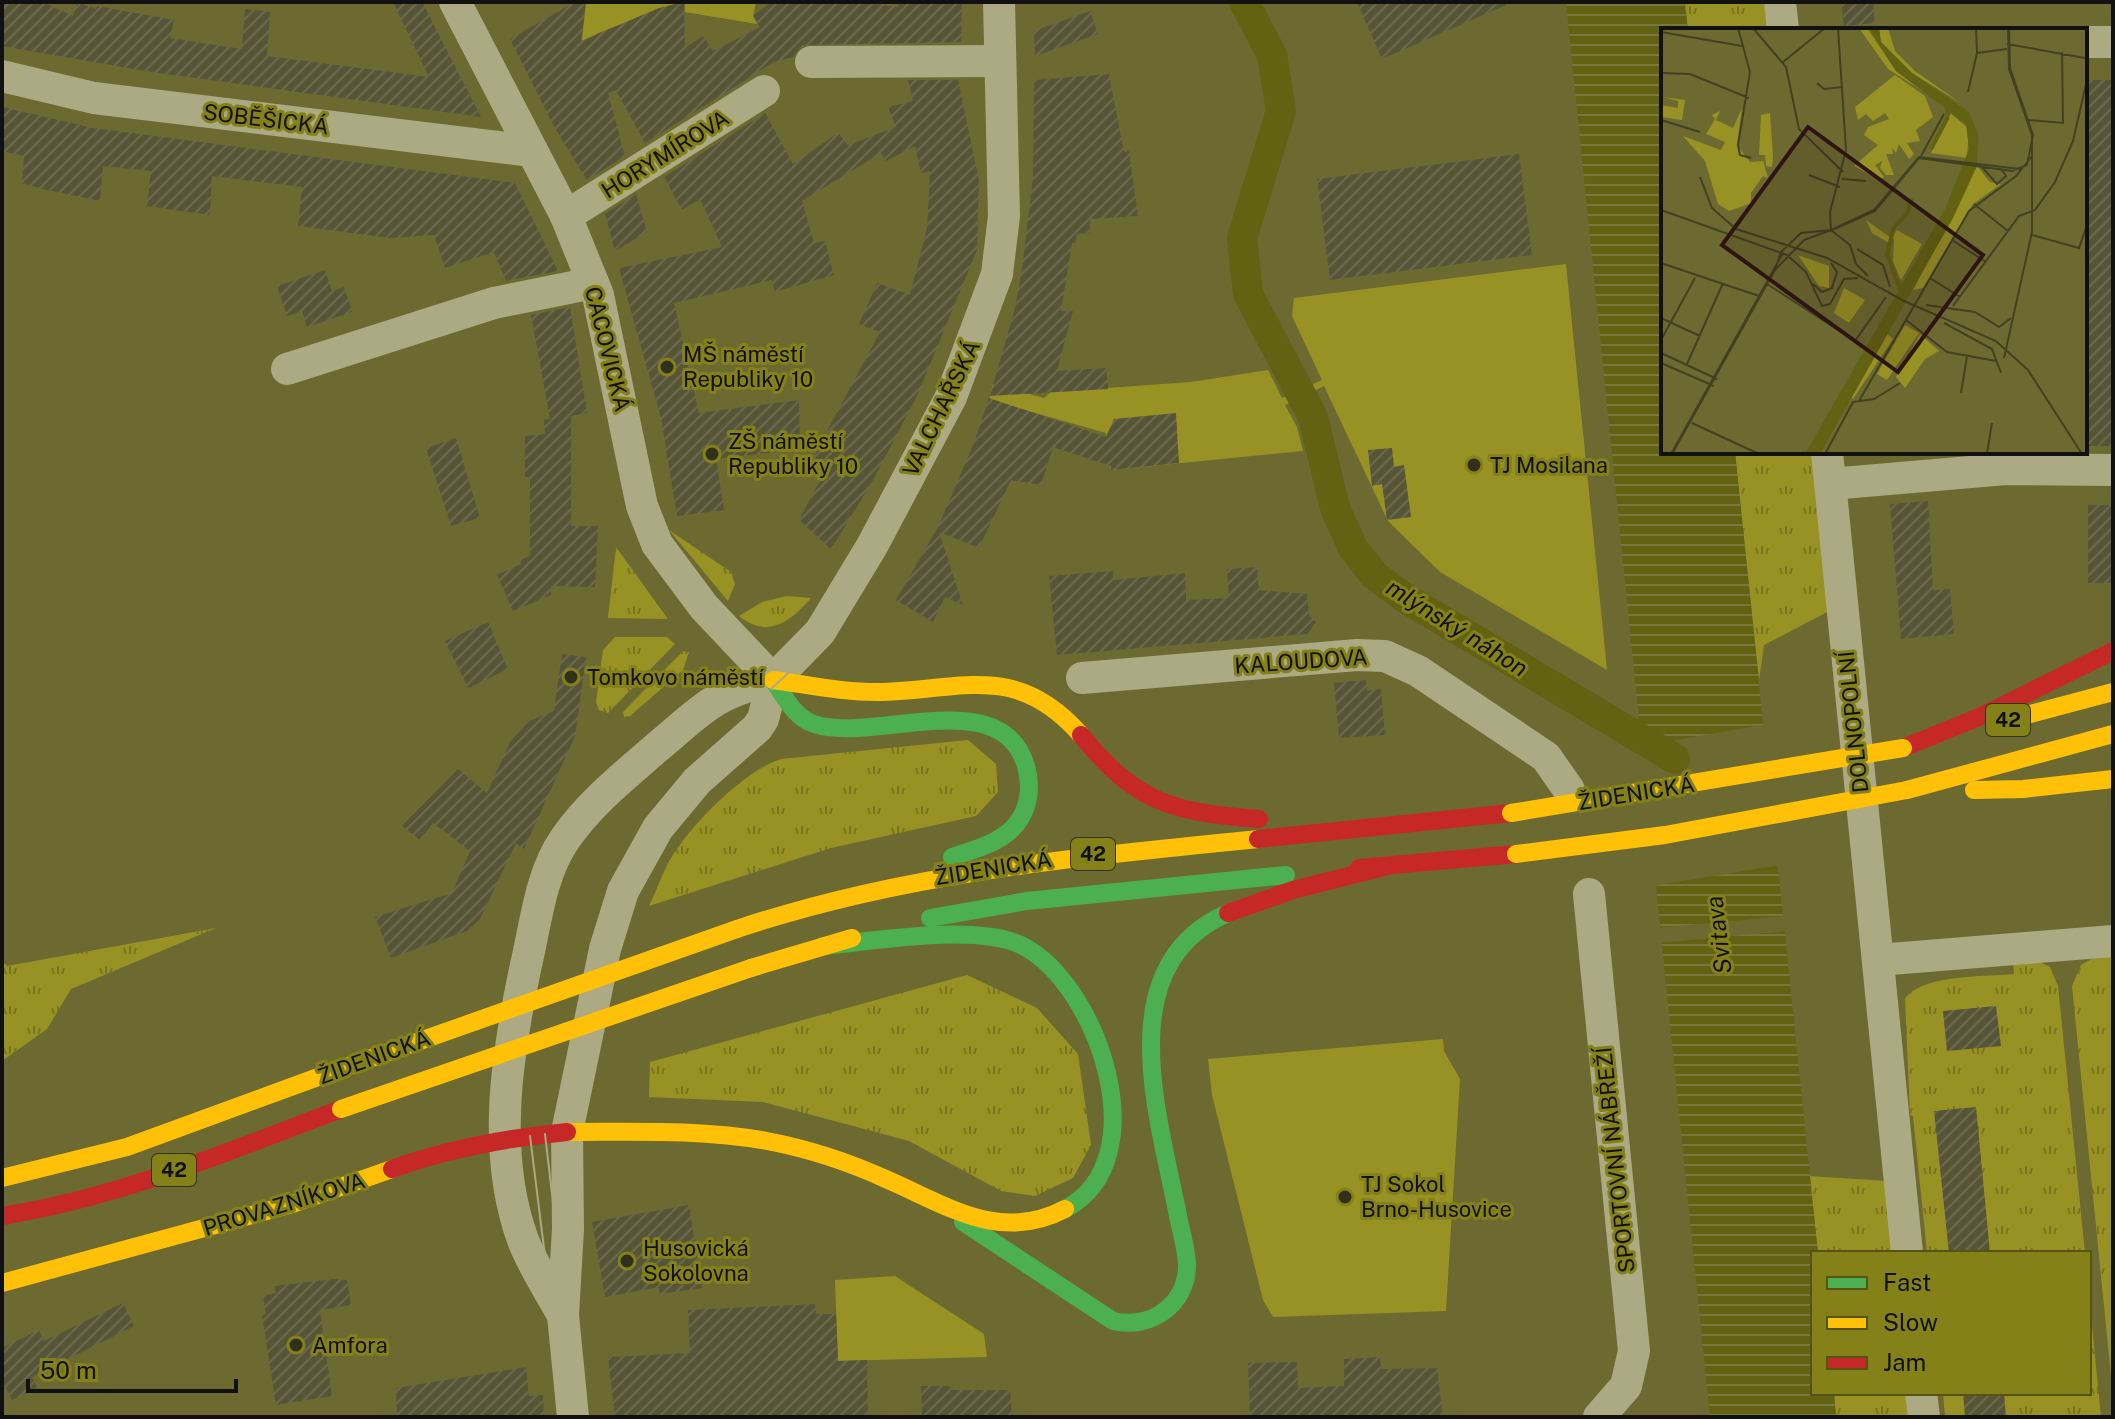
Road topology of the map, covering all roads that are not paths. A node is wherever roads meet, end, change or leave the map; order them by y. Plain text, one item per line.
1 (455, 2) edge
2 (999, 2) edge
3 (1780, 2) edge
4 (1783, 28) edge
5 (2087, 42) edge
6 (2113, 42) edge
7 (999, 61) junction
8 (811, 62) dead end
9 (2, 76) edge
10 (764, 91) dead end
11 (532, 151) junction
12 (566, 216) junction
13 (593, 283) junction
14 (287, 369) dead end
15 (1827, 454) edge
16 (2113, 470) edge
17 (1830, 484) junction
18 (2113, 651) edge
19 (1082, 678) dead end
20 (773, 680) junction
21 (2113, 692) edge
22 (2113, 734) edge
23 (1903, 748) junction
24 (2113, 779) edge
25 (1569, 790) dead end
26 (1907, 790) junction
27 (1376, 828) junction
28 (1388, 866) junction
29 (1589, 894) dead end
30 (814, 903) junction
31 (2113, 941) edge
32 (823, 946) junction
33 (1878, 960) junction
34 (567, 1132) junction
35 (505, 1138) junction
36 (2, 1178) edge
37 (925, 1197) junction
38 (2, 1216) edge
39 (1907, 1251) edge
40 (2, 1283) edge
41 (563, 1315) junction
42 (1921, 1395) edge
43 (1600, 1416) edge
44 (573, 1417) edge
45 (1924, 1417) edge

1 - 11 street, CACOVICKÁ
2 - 7 street, VALCHAŘSKÁ
3 - 4 street
5 - 6 street
7 - 8 street
7 - 20 street, VALCHAŘSKÁ
9 - 11 street, SOBĚŠICKÁ
10 - 12 street, HORYMÍROVA
11 - 12 street, CACOVICKÁ
12 - 13 street, CACOVICKÁ
13 - 14 street
13 - 20 street, CACOVICKÁ
15 - 17 street, DOLNOPOLNÍ
16 - 17 street
17 - 33 street, DOLNOPOLNÍ
18 - 23 main road, 42
19 - 25 street, KALOUDOVA
20 - 27 main road
20 - 30 main road
20 - 34 street
20 - 35 street
21 - 23 main road, ŽIDENICKÁ / 42
22 - 26 main road, ŽIDENICKÁ / 42
23 - 27 main road, ŽIDENICKÁ / 42, bridge
24 - 26 main road, 42
26 - 28 main road, ŽIDENICKÁ / 42, bridge
27 - 30 main road, ŽIDENICKÁ / 42
28 - 32 main road, ŽIDENICKÁ / 42
28 - 37 main road
29 - 43 street, SPORTOVNÍ NÁBŘEŽÍ
30 - 36 main road, ŽIDENICKÁ / 42, bridge
31 - 33 street
32 - 37 main road
32 - 38 main road, ŽIDENICKÁ / 42, bridge
33 - 39 street, DOLNOPOLNÍ
34 - 35 main road, PROVAZNÍKOVA
34 - 37 main road, PROVAZNÍKOVA
34 - 41 street
35 - 40 main road, PROVAZNÍKOVA
35 - 41 street
41 - 44 street
42 - 45 street

